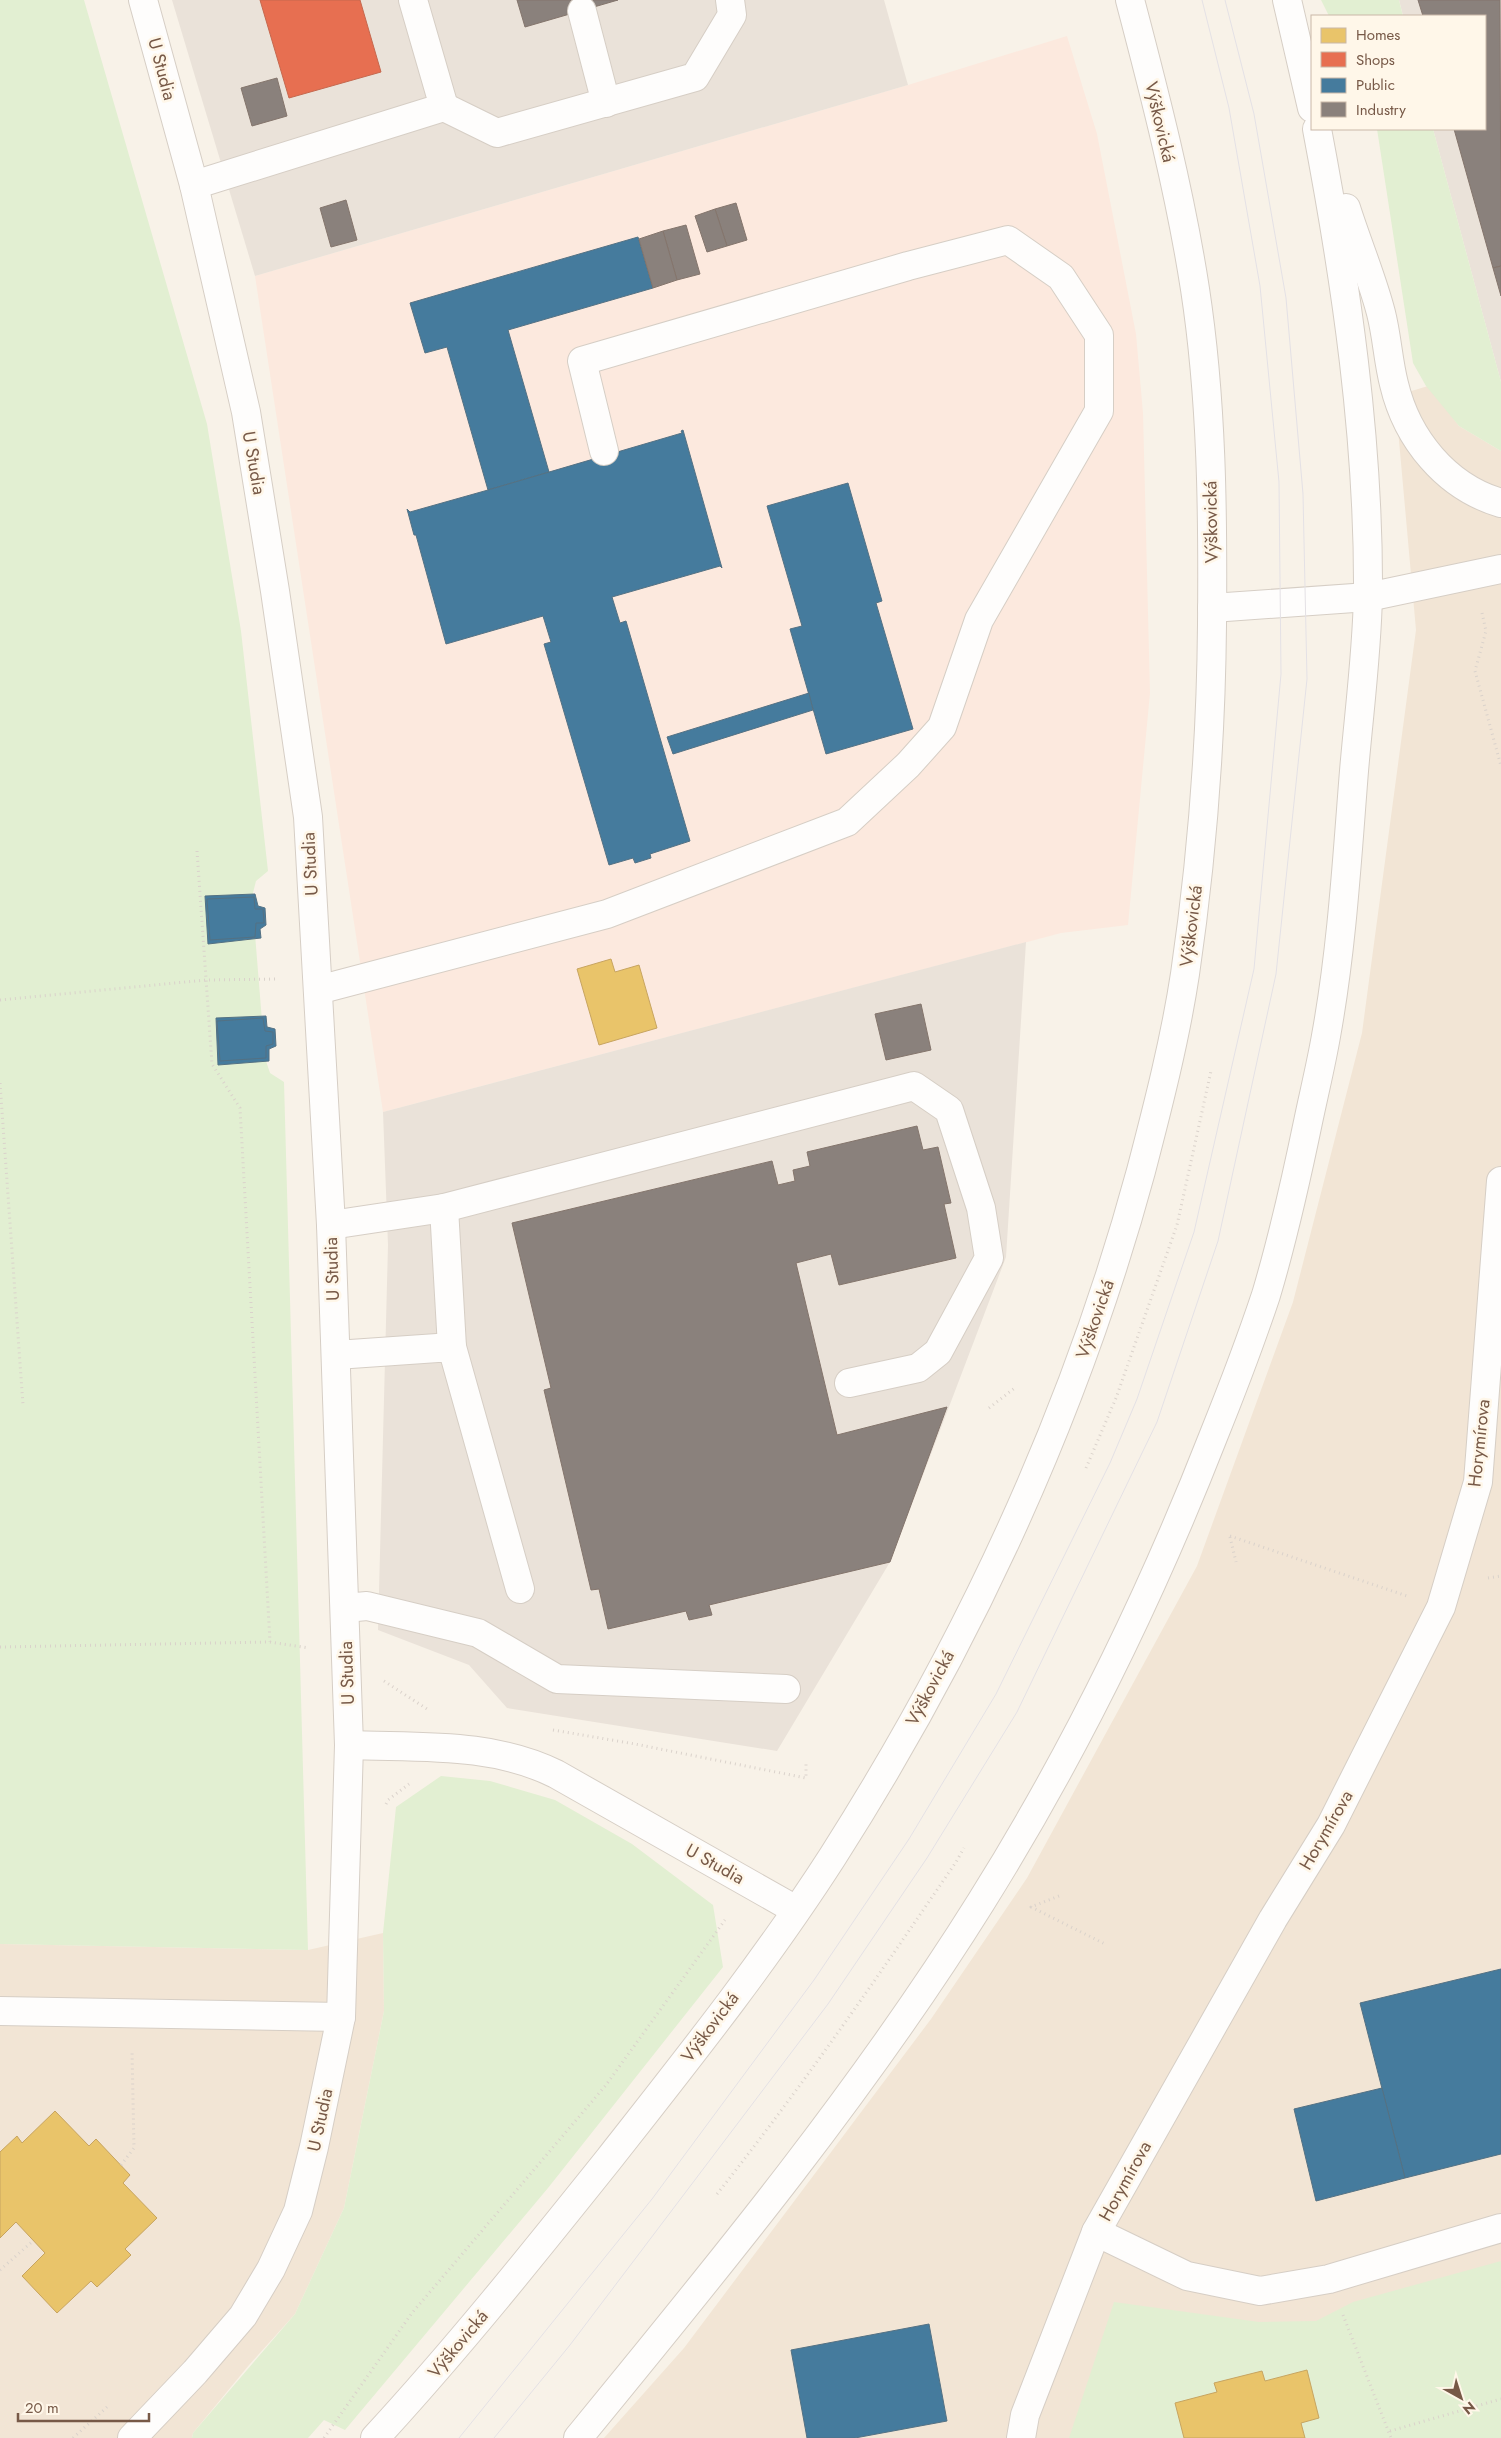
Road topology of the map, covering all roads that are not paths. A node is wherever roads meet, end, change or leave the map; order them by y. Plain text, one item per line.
1 (143, 0) edge
2 (414, 0) edge
3 (730, 0) edge
4 (1130, 0) edge
5 (1287, 0) edge
6 (582, 11) dead end
7 (606, 103) junction
8 (1311, 104) edge
9 (444, 107) junction
10 (1318, 130) edge
11 (1318, 130) edge
12 (194, 186) junction
13 (604, 451) dead end
14 (1501, 503) edge
15 (1501, 569) edge
16 (1368, 597) junction
17 (1212, 608) junction
18 (318, 990) junction
19 (1501, 1181) edge
20 (444, 1208) junction
21 (331, 1225) junction
22 (1497, 1281) edge
23 (452, 1347) junction
24 (336, 1355) junction
25 (849, 1383) dead end
26 (520, 1589) dead end
27 (345, 1608) junction
28 (786, 1689) dead end
29 (349, 1745) junction
30 (796, 1910) junction
31 (0, 2011) edge
32 (341, 2018) junction
33 (1501, 2228) edge
34 (1096, 2232) junction
35 (132, 2438) edge
36 (375, 2438) edge
37 (578, 2438) edge
38 (1021, 2438) edge

1 - 12 street, U Studia
2 - 9 street
3 - 7 street
4 - 17 street, Výškovická
5 - 8 street
6 - 7 street
7 - 9 street
9 - 12 street
10 - 14 street
11 - 16 street
12 - 18 street, U Studia
13 - 18 street
15 - 16 street
16 - 17 street
16 - 37 street
17 - 30 street, Výškovická
18 - 21 street, U Studia
19 - 22 street, Horymírova
20 - 21 street
20 - 23 street
20 - 25 street
21 - 24 street, U Studia
22 - 34 street, Horymírova
23 - 24 street
23 - 26 street
24 - 27 street, U Studia
27 - 28 street
27 - 29 street, U Studia
29 - 30 street, U Studia
29 - 32 street, U Studia
30 - 36 street, Výškovická
31 - 32 street
32 - 35 street, U Studia
33 - 34 street
34 - 38 street, Horymírova

